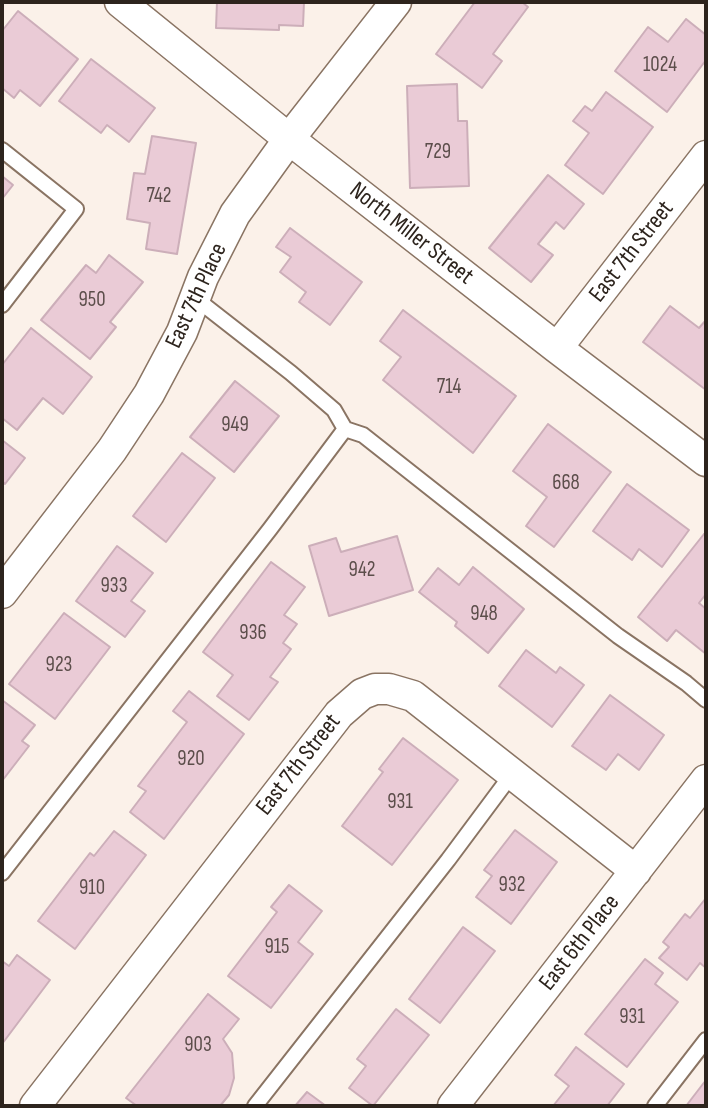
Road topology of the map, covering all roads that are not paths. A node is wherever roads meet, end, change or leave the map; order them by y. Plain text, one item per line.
1 (120, 2) edge
2 (396, 2) edge
3 (289, 139) junction
4 (2, 150) edge
5 (706, 156) edge
6 (195, 298) junction
7 (2, 305) edge
8 (557, 348) junction
9 (345, 429) junction
10 (704, 455) edge
11 (2, 593) edge
12 (706, 700) edge
13 (512, 774) junction
14 (706, 780) edge
15 (636, 871) junction
16 (2, 873) edge
17 (706, 1040) edge
18 (35, 1106) edge
19 (255, 1106) edge
20 (453, 1106) edge
21 (656, 1106) edge

1 - 3 street, North Miller Street
2 - 3 street, East 7th Place
3 - 6 street, East 7th Place
3 - 8 street, North Miller Street
4 - 7 lane
5 - 8 street, East 7th Street
6 - 9 lane
6 - 11 street, East 7th Place
8 - 10 street, North Miller Street
9 - 12 lane
9 - 16 lane
13 - 15 street, East 7th Street
13 - 18 street, East 7th Street
13 - 19 lane
14 - 15 street, East 6th Place
15 - 20 street, East 6th Place
17 - 21 lane

